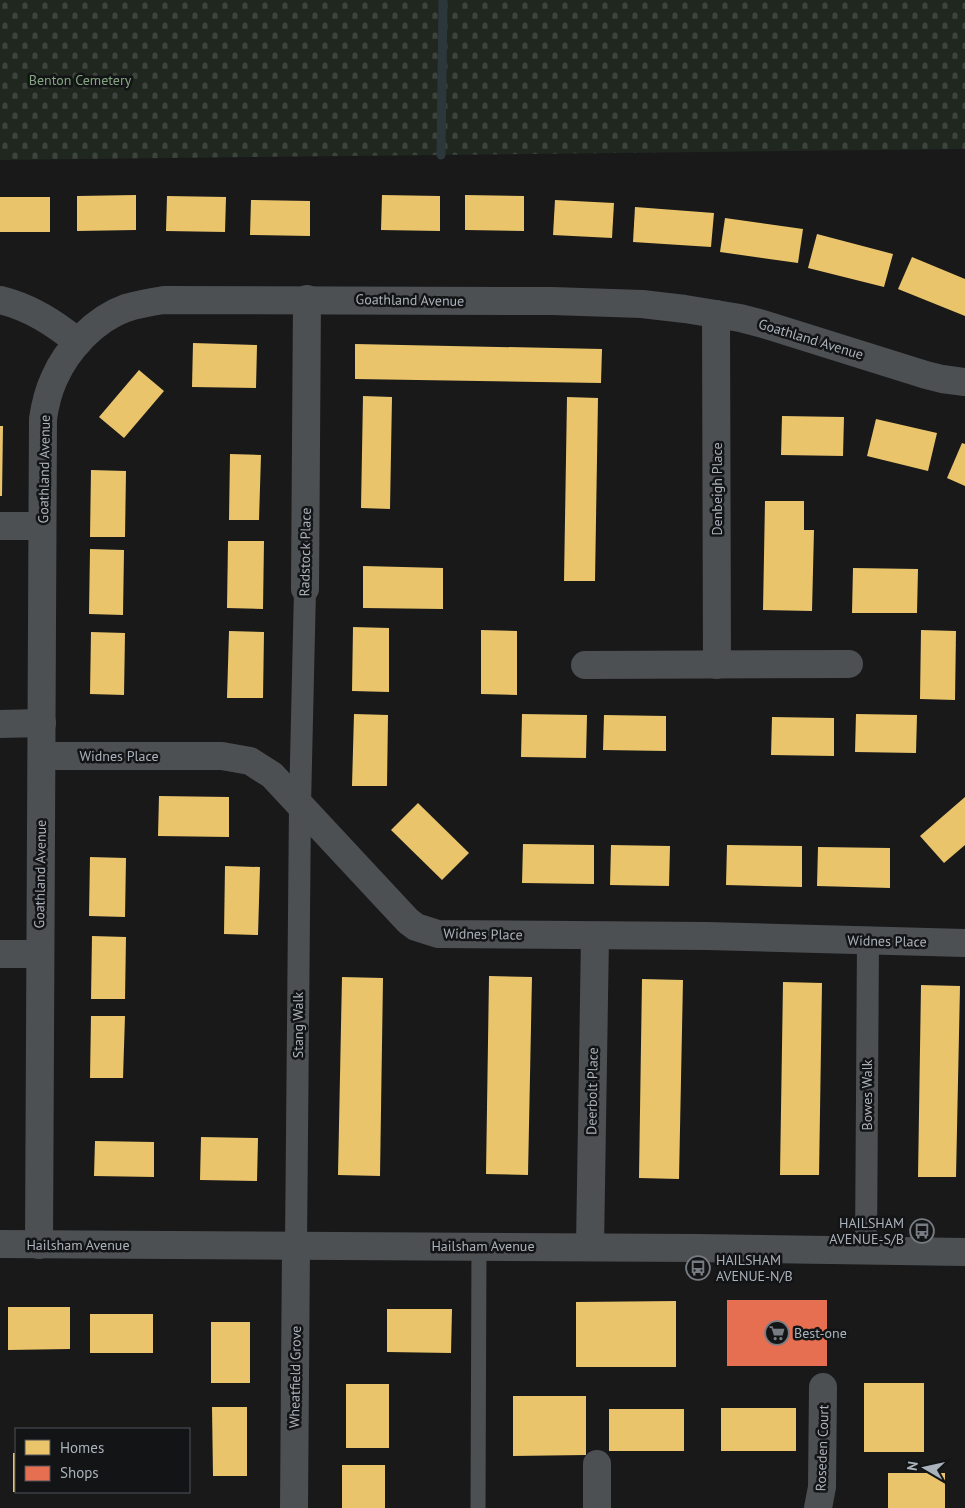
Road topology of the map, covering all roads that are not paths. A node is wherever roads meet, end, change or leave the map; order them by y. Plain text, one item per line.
1 (307, 299) junction
2 (0, 300) edge
3 (716, 314) junction
4 (78, 342) junction
5 (965, 382) edge
6 (0, 526) edge
7 (42, 526) junction
8 (305, 589) joint
9 (585, 664) dead end
10 (849, 664) dead end
11 (717, 665) junction
12 (0, 724) edge
13 (42, 724) junction
14 (42, 756) junction
15 (300, 805) junction
16 (594, 936) junction
17 (868, 940) junction
18 (965, 942) edge
19 (0, 954) edge
20 (40, 954) junction
21 (0, 1244) edge
22 (40, 1245) junction
23 (296, 1245) junction
24 (479, 1246) junction
25 (590, 1247) junction
26 (866, 1250) junction
27 (965, 1252) edge
28 (824, 1387) dead end
29 (596, 1464) dead end
30 (294, 1508) edge
31 (478, 1508) edge
32 (598, 1508) edge
33 (818, 1508) edge

1 - 3 street, Goathland Avenue
1 - 4 street, Goathland Avenue
1 - 8 street, Radstock Place
2 - 4 street
3 - 5 street, Goathland Avenue
3 - 11 street, Denbeigh Place
4 - 7 street, Goathland Avenue
6 - 7 street
7 - 13 street, Goathland Avenue
8 - 15 street, Radstock Place
9 - 11 street
10 - 11 street
12 - 13 street
13 - 14 street, Goathland Avenue
14 - 15 street, Widnes Place
14 - 20 street, Goathland Avenue
15 - 16 street, Widnes Place
15 - 23 street, Stang Walk
16 - 17 street, Widnes Place
16 - 25 street, Deerbolt Place
17 - 18 street, Widnes Place
17 - 26 street, Bowes Walk
19 - 20 street
20 - 22 street, Goathland Avenue
21 - 22 street, Hailsham Avenue
22 - 23 street, Hailsham Avenue
23 - 24 street, Hailsham Avenue
23 - 30 street, Wheatfield Grove
24 - 25 street, Hailsham Avenue
24 - 31 lane
25 - 26 street, Hailsham Avenue
26 - 27 street, Hailsham Avenue
28 - 33 street, Roseden Court
29 - 32 street

